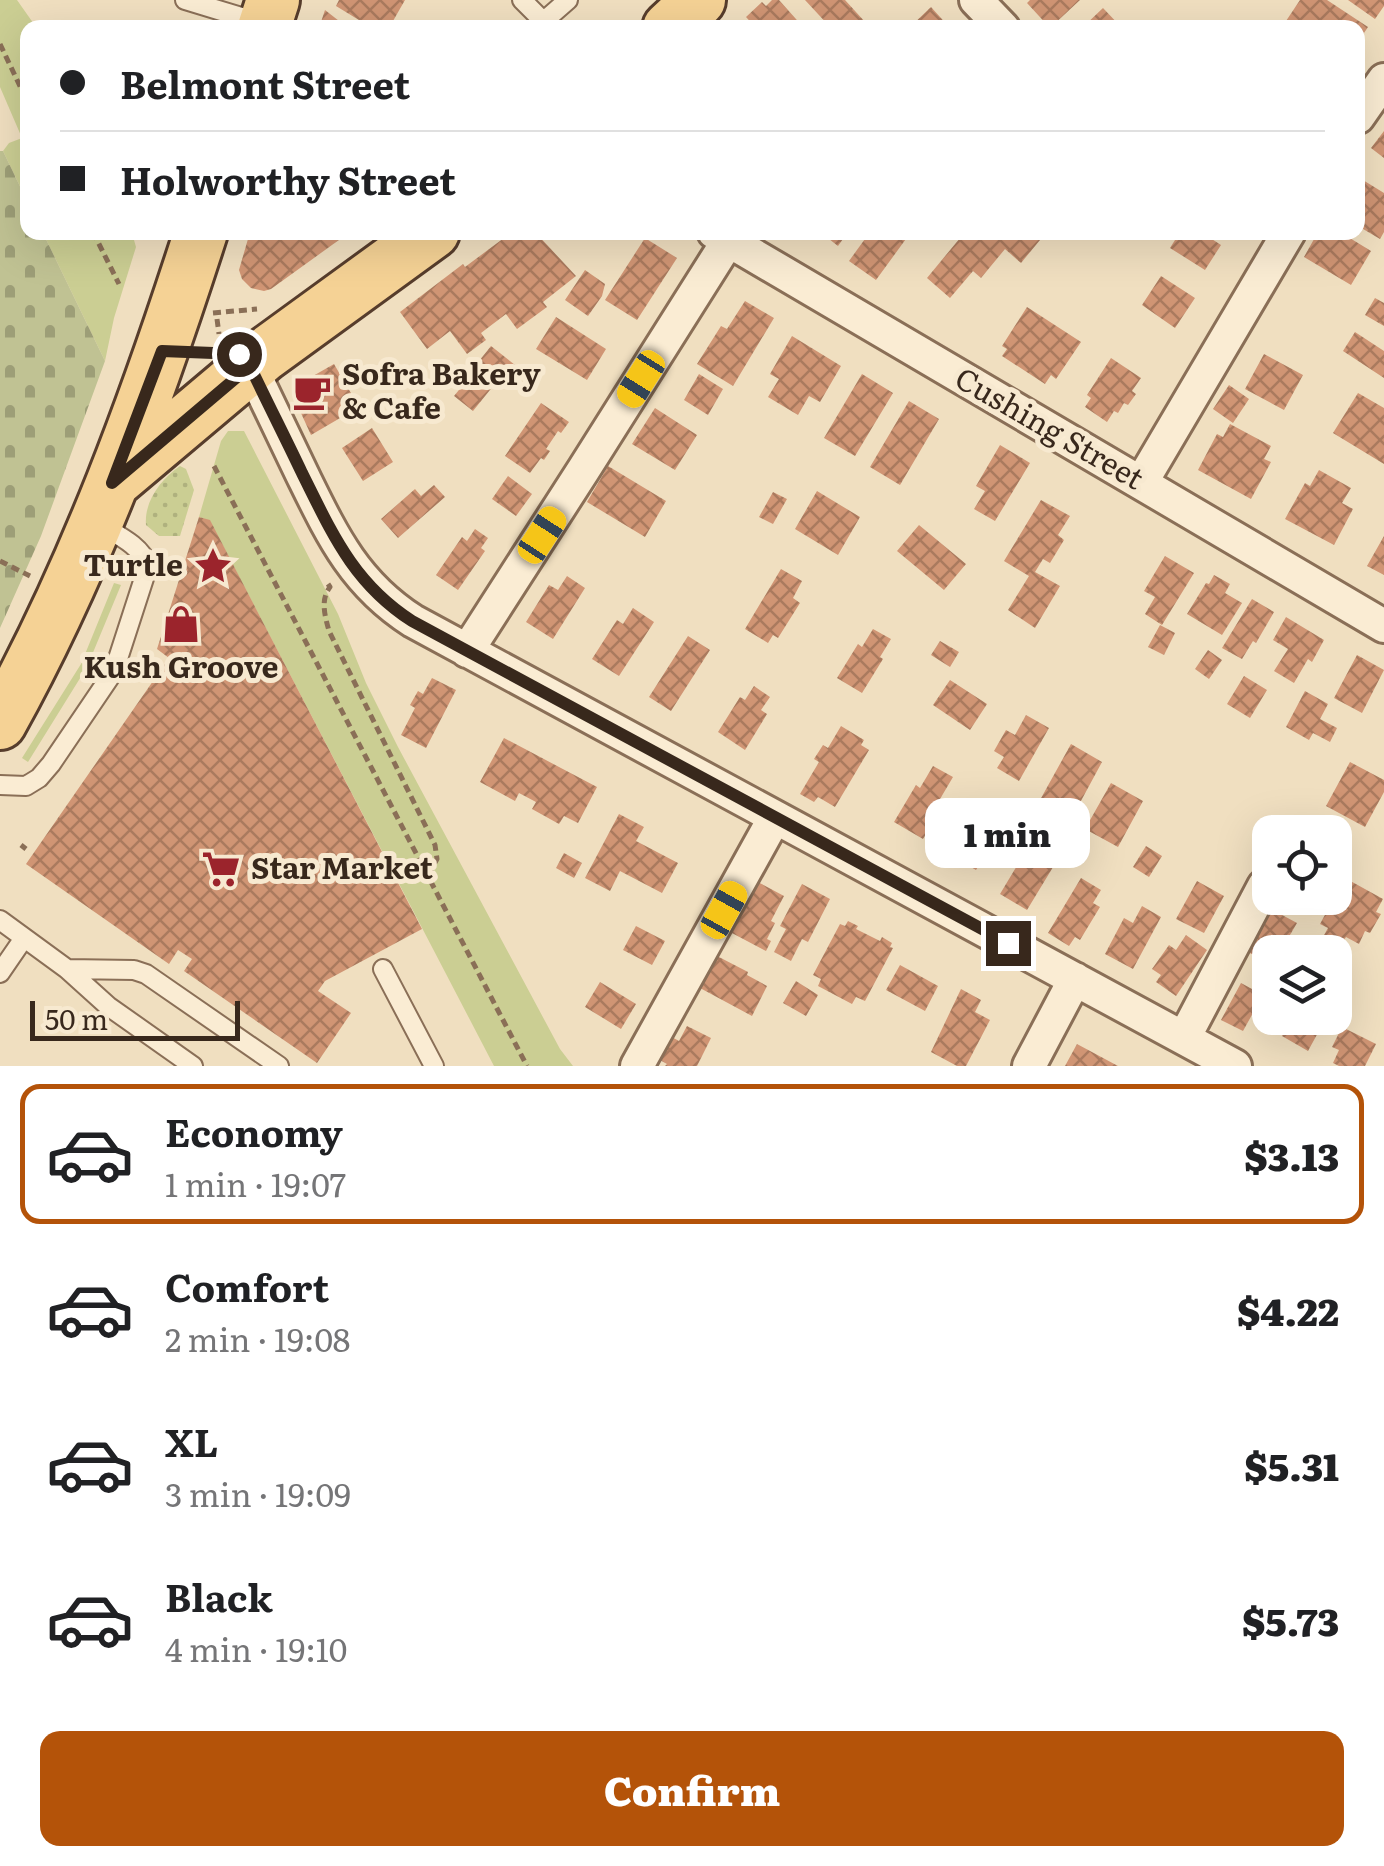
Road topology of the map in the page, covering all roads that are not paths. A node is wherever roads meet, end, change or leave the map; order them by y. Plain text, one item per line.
1 (185, 0) edge
2 (522, 0) edge
3 (568, 0) edge
4 (700, 0) edge
5 (976, 0) edge
6 (268, 17) edge
7 (543, 20) edge
8 (550, 20) edge
9 (677, 20) edge
10 (995, 20) edge
11 (1384, 80) edge
12 (1365, 107) edge
13 (199, 240) edge
14 (419, 240) edge
15 (719, 240) edge
16 (726, 240) edge
17 (1283, 240) edge
18 (239, 340) junction
19 (162, 351) junction
20 (1140, 483) junction
21 (104, 502) junction
22 (1384, 626) edge
23 (467, 650) junction
24 (0, 722) edge
25 (0, 785) edge
26 (776, 818) junction
27 (1252, 909) edge
28 (0, 920) edge
29 (24, 938) junction
30 (67, 968) junction
31 (383, 969) dead end
32 (0, 974) edge
33 (1075, 979) junction
34 (1184, 1038) junction
35 (193, 1066) edge
36 (279, 1066) edge
37 (434, 1066) edge
38 (637, 1066) edge
39 (1029, 1066) edge
40 (1235, 1066) edge

1 - 6 lane
2 - 7 lane
3 - 8 lane
4 - 9 main road
5 - 10 street
11 - 12 street
13 - 19 main road
14 - 18 main road
15 - 23 street
16 - 20 street, Cushing Street
17 - 20 street
18 - 19 main road
18 - 21 main road
18 - 23 street
19 - 21 main road
20 - 22 street, Cushing Street
21 - 24 main road
21 - 25 lane
23 - 26 street
26 - 33 street
26 - 38 street
27 - 34 street
28 - 29 lane
29 - 30 lane
29 - 32 lane
30 - 35 lane
30 - 36 lane
31 - 37 lane
33 - 34 street
33 - 39 street
34 - 40 street

